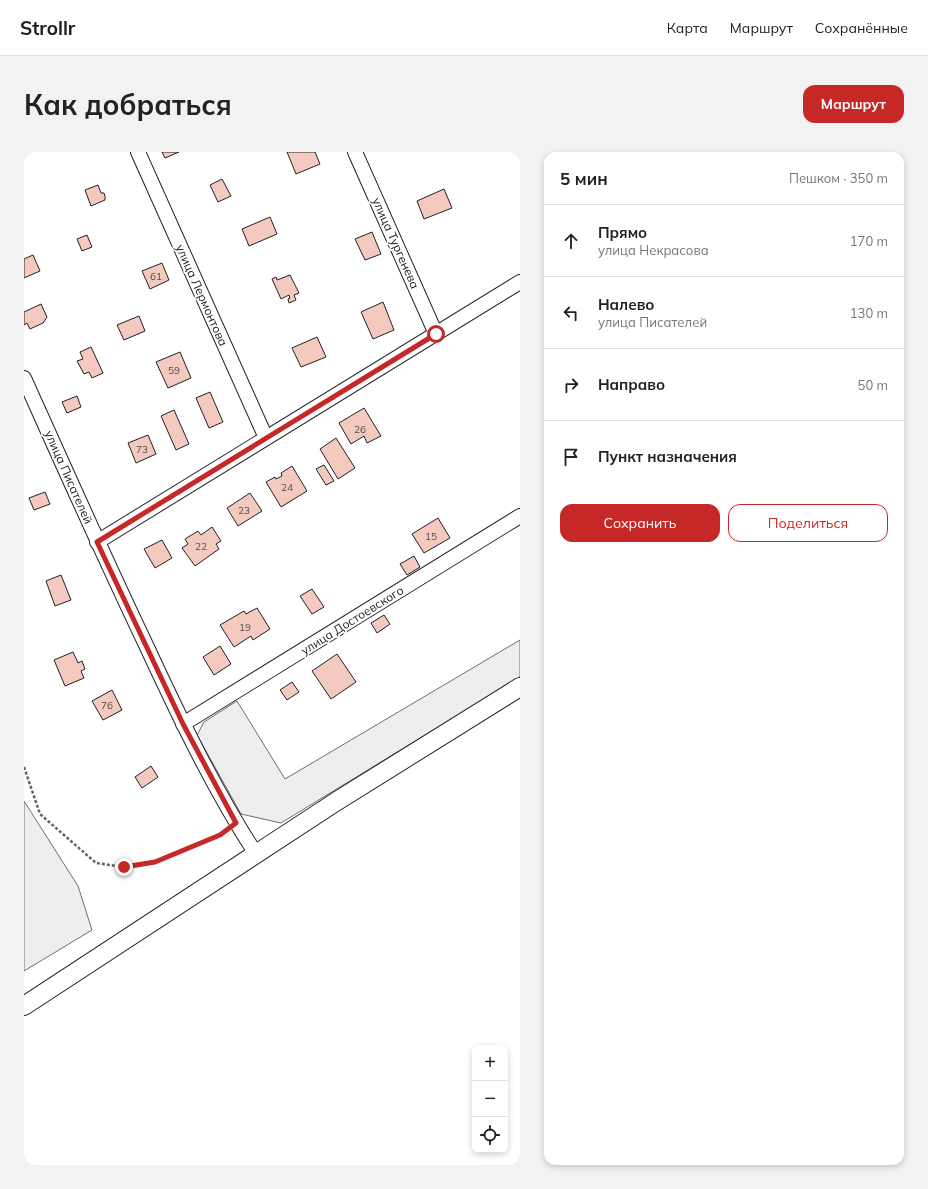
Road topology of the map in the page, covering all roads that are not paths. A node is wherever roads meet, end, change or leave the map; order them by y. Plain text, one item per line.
1 (138, 152) edge
2 (355, 152) edge
3 (520, 282) edge
4 (436, 334) junction
5 (24, 378) edge
6 (266, 438) junction
7 (520, 516) edge
8 (97, 542) junction
9 (520, 687) edge
10 (183, 724) junction
11 (256, 854) junction
12 (24, 1006) edge

1 - 6 street, улица Лермонтова
2 - 4 street, улица Тургенева
3 - 4 street
4 - 6 street
5 - 8 street, улица Писателей
6 - 8 street
7 - 10 street, улица Достоевского
8 - 10 street, улица Писателей
9 - 11 street
10 - 11 street, улица Писателей
11 - 12 street

